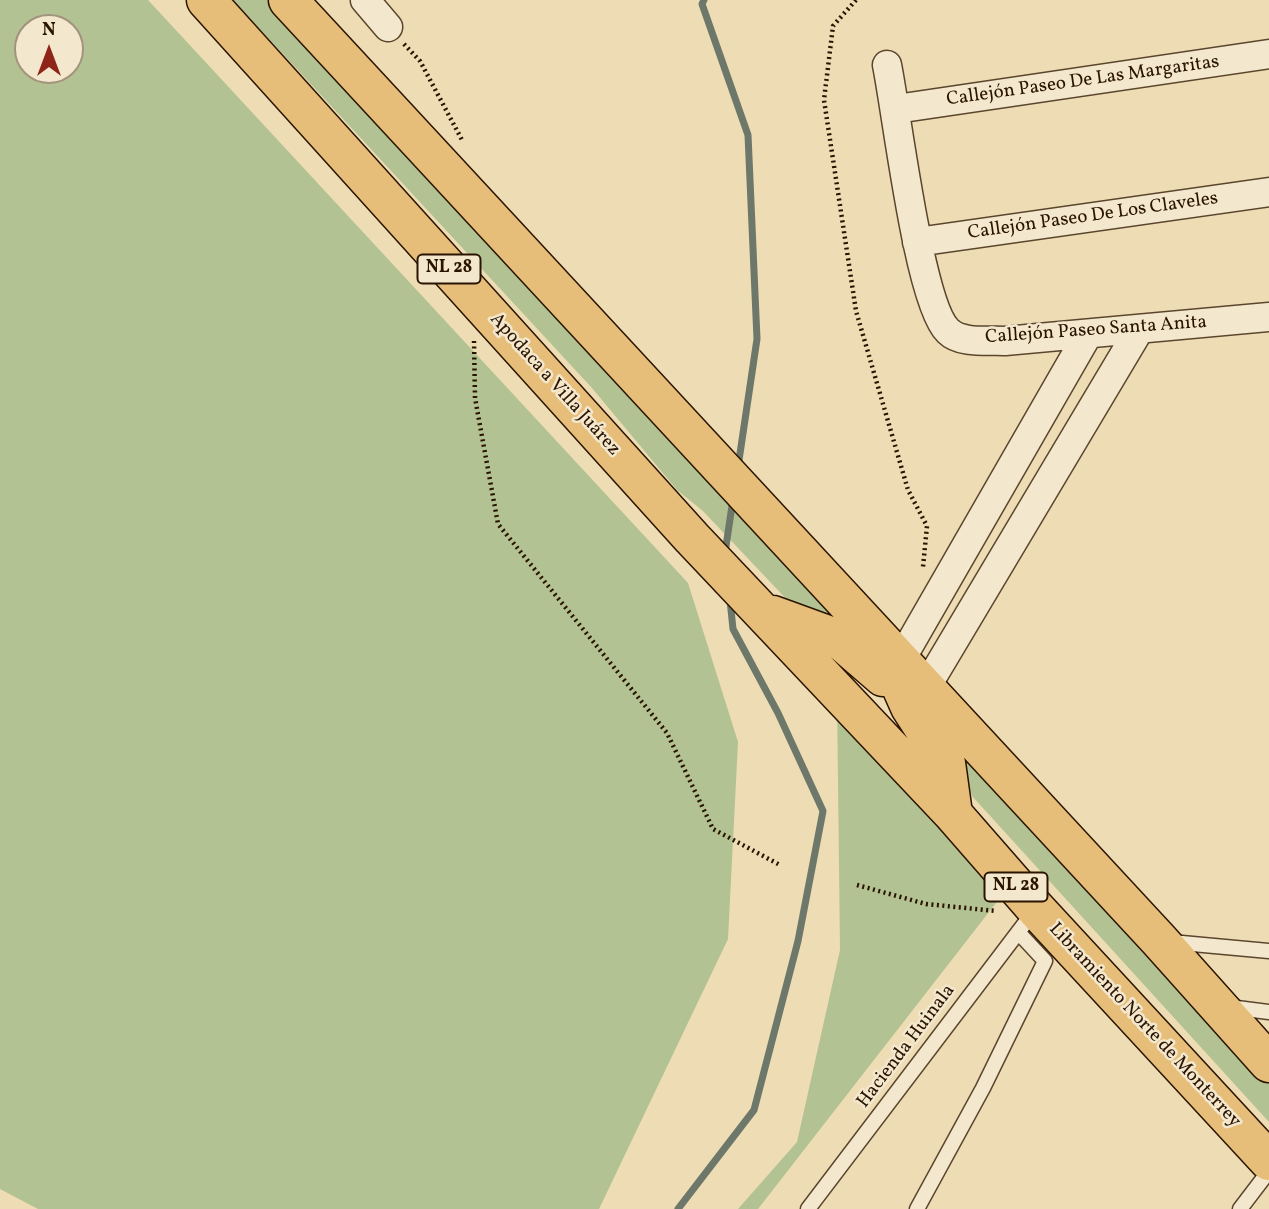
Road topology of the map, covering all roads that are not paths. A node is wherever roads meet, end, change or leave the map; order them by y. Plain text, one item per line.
1 (206, 0) edge
2 (288, 0) edge
3 (365, 0) edge
4 (388, 27) road end
5 (1269, 54) edge
6 (887, 65) dead end
7 (896, 110) junction
8 (1269, 192) edge
9 (917, 242) junction
10 (1269, 317) edge
11 (1139, 330) junction
12 (1088, 334) junction
13 (1013, 463) junction
14 (1047, 486) junction
15 (765, 612) junction
16 (908, 680) junction
17 (953, 814) junction
18 (1027, 920) junction
19 (1159, 940) junction
20 (1055, 951) junction
21 (1269, 951) edge
22 (1216, 1005) junction
23 (1269, 1012) edge
24 (1269, 1063) edge
25 (1269, 1161) edge
26 (1269, 1171) edge
27 (808, 1209) edge
28 (917, 1209) edge
29 (1240, 1209) edge

1 - 15 main road, Apodaca a Villa Juárez / NL 28
2 - 16 main road
3 - 4 street
5 - 7 street, Callejón Paseo De Las Margaritas
6 - 7 street, Callejón Paseo Santa Anita
7 - 9 street, Callejón Paseo Santa Anita
8 - 9 street, Callejón Paseo De Los Claveles
9 - 12 street, Callejón Paseo Santa Anita
10 - 11 street, Callejón Paseo Santa Anita
11 - 12 street, Callejón Paseo Santa Anita
11 - 14 street
12 - 13 street
13 - 14 street
13 - 16 street
14 - 16 street
15 - 16 main road
15 - 17 main road, Libramiento Norte de Monterrey / NL 28
16 - 17 main road
16 - 19 main road
17 - 18 main road, Libramiento Norte de Monterrey / NL 28
18 - 20 main road, Libramiento Norte de Monterrey / NL 28
18 - 27 lane, Hacienda Huinala
19 - 21 lane
19 - 22 main road
20 - 25 main road, Libramiento Norte de Monterrey / NL 28
20 - 28 lane
22 - 23 lane
22 - 24 main road
26 - 29 lane

